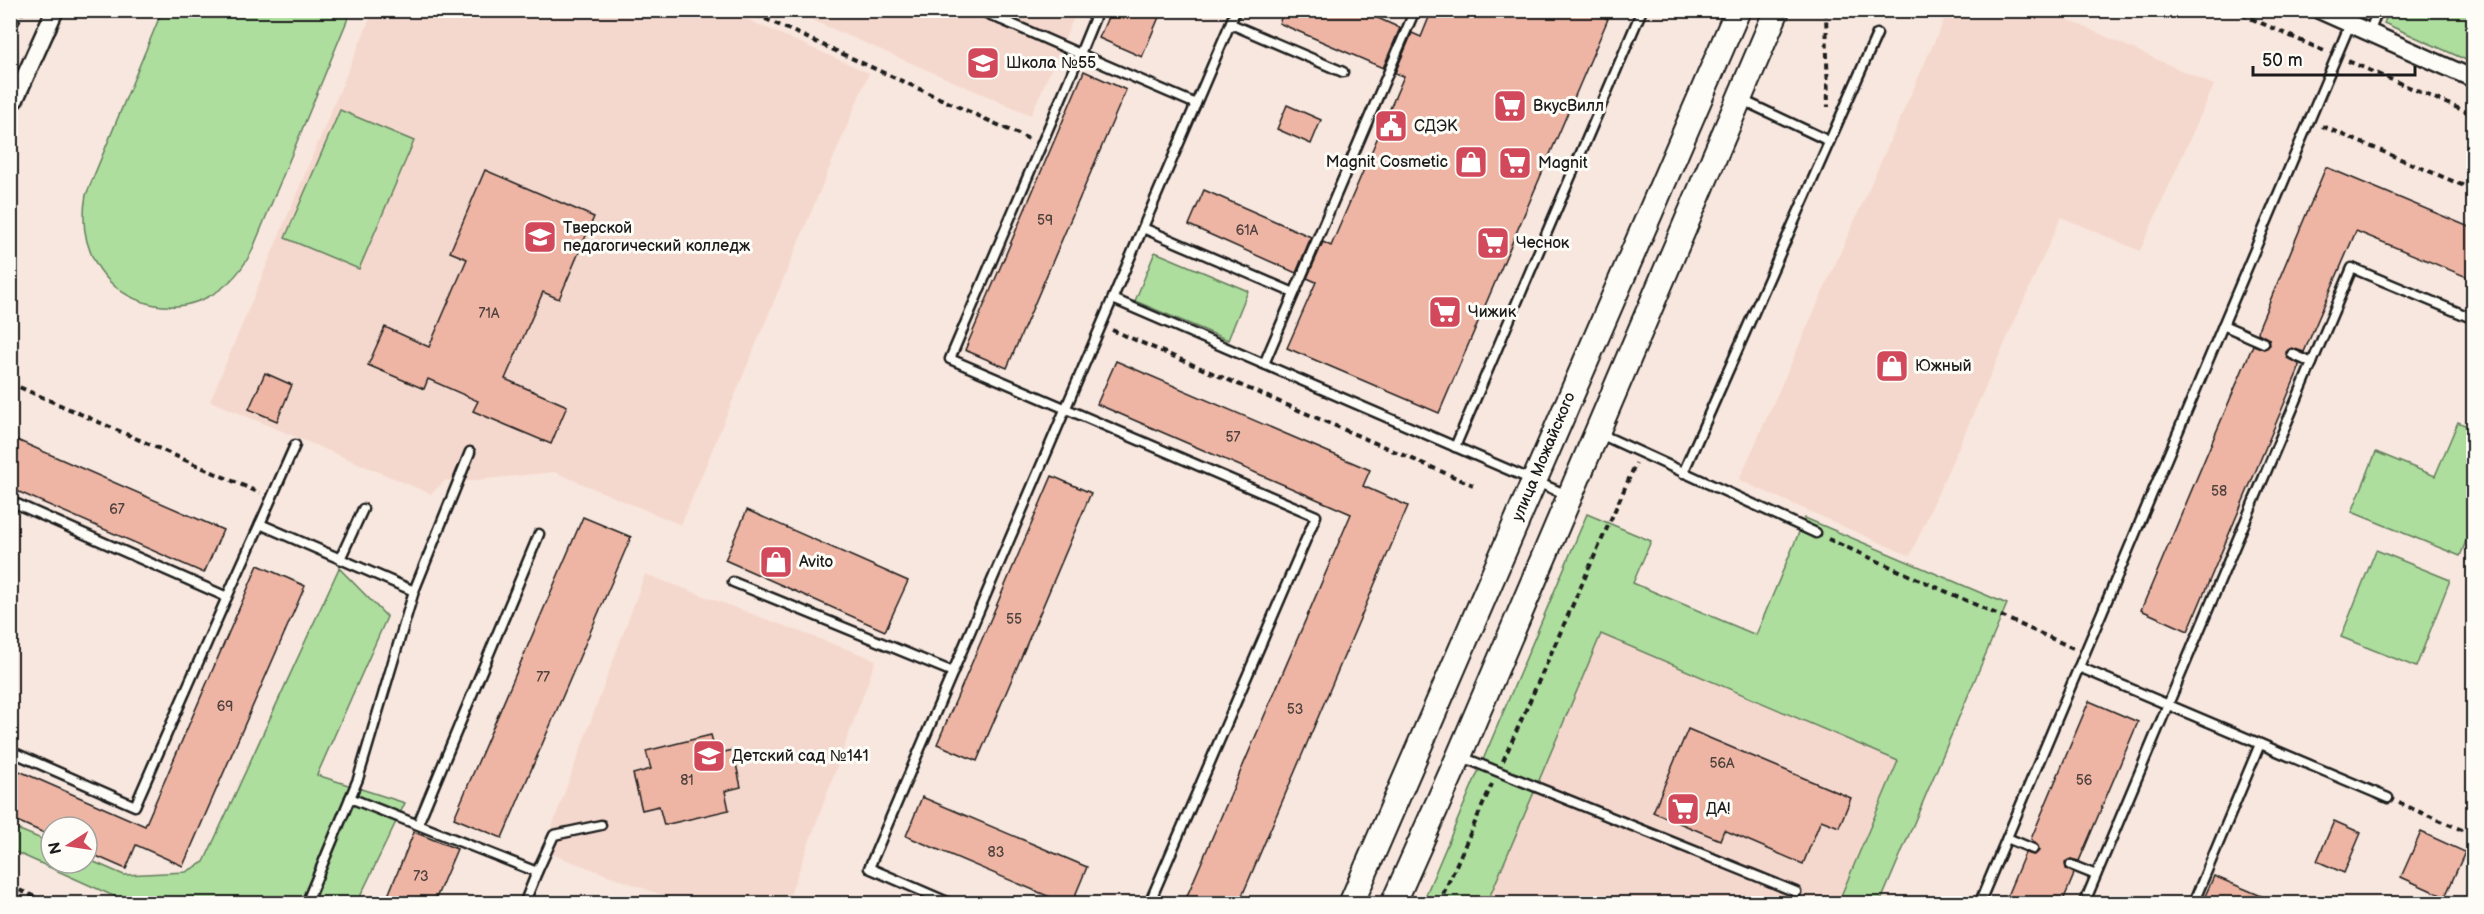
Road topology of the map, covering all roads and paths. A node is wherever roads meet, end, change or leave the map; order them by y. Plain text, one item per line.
1 (24, 10) edge
2 (55, 10) edge
3 (746, 10) edge
4 (980, 10) edge
5 (1098, 10) edge
6 (1236, 10) edge
7 (1415, 10) edge
8 (1642, 10) edge
9 (1738, 10) edge
10 (1777, 10) edge
11 (1826, 10) edge
12 (2232, 10) edge
13 (2319, 10) edge
14 (2378, 10) edge
15 (1001, 15) edge
16 (1231, 24) junction
17 (2350, 24) junction
18 (2369, 33) junction
19 (1877, 34) dead end
20 (10, 44) edge
21 (1080, 54) junction
22 (2337, 56) junction
23 (1343, 72) dead end
24 (2474, 79) edge
25 (1740, 99) junction
26 (10, 101) edge
27 (1196, 104) junction
28 (2474, 115) edge
29 (2320, 125) dead end
30 (1829, 141) junction
31 (1041, 145) junction
32 (2474, 190) edge
33 (1143, 228) junction
34 (1294, 293) junction
35 (1113, 299) junction
36 (2474, 319) edge
37 (2223, 325) junction
38 (1101, 326) junction
39 (2264, 343) dead end
40 (2292, 354) dead end
41 (2312, 363) junction
42 (1264, 364) junction
43 (10, 383) edge
44 (1066, 409) junction
45 (1597, 433) junction
46 (295, 445) dead end
47 (1455, 447) junction
48 (470, 452) dead end
49 (1640, 454) junction
50 (1683, 473) junction
51 (1534, 481) junction
52 (1473, 485) dead end
53 (1570, 496) junction
54 (272, 498) junction
55 (10, 501) edge
56 (363, 509) dead end
57 (260, 524) junction
58 (1816, 533) joint
59 (539, 534) dead end
60 (340, 559) junction
61 (733, 582) dead end
62 (414, 591) junction
63 (227, 597) junction
64 (2085, 653) junction
65 (2079, 667) junction
66 (953, 672) junction
67 (2168, 705) junction
68 (2260, 744) junction
69 (10, 751) edge
70 (1459, 756) junction
71 (1498, 771) junction
72 (350, 798) junction
73 (2388, 798) joint
74 (418, 824) junction
75 (601, 825) dead end
76 (2474, 835) edge
77 (2007, 838) junction
78 (2033, 849) dead end
79 (2071, 865) dead end
80 (537, 872) junction
81 (2096, 875) junction
82 (10, 886) edge
83 (1796, 892) dead end
84 (51, 903) edge
85 (306, 903) edge
86 (524, 903) edge
87 (952, 903) edge
88 (1149, 903) edge
89 (1352, 903) edge
90 (1393, 903) edge
91 (1438, 903) edge
92 (1979, 903) edge
93 (2084, 903) edge
94 (2193, 903) edge

1 - 20 path
2 - 26 street
3 - 31 path
4 - 15 lane
5 - 21 lane
6 - 16 lane
7 - 34 lane
8 - 47 lane
9 - 51 main road, улица Можайского
10 - 25 main road
11 - 30 path
12 - 22 path
13 - 17 street
14 - 18 lane
15 - 21 lane
16 - 23 lane
16 - 27 lane
17 - 18 street
17 - 22 lane
18 - 24 street
19 - 30 lane
21 - 27 lane
21 - 31 lane
22 - 28 path
22 - 37 lane
25 - 30 lane
25 - 45 main road
27 - 33 lane
29 - 32 path
30 - 50 lane
31 - 44 lane
33 - 34 lane
33 - 35 lane
34 - 42 lane
35 - 38 lane
35 - 42 lane
36 - 41 lane
37 - 39 lane
37 - 64 lane
38 - 44 lane
38 - 52 path
40 - 41 lane
41 - 67 lane
42 - 47 lane
43 - 54 path
44 - 66 lane
44 - 88 lane
45 - 49 lane
45 - 53 main road
46 - 54 lane
47 - 51 lane
48 - 62 lane
49 - 50 lane
49 - 71 path
50 - 58 lane
51 - 53 lane
51 - 89 main road, улица Можайского
53 - 70 main road
54 - 57 lane
55 - 63 lane
56 - 60 lane
57 - 60 lane
57 - 63 lane
58 - 64 path
59 - 74 lane
60 - 62 lane
61 - 66 lane
62 - 72 lane
63 - 69 lane
64 - 65 lane
65 - 67 lane
65 - 77 lane
66 - 87 lane
67 - 68 lane
67 - 81 lane
68 - 73 lane
68 - 94 lane
70 - 71 lane
70 - 90 main road
71 - 83 lane
71 - 91 path
72 - 74 lane
72 - 85 lane
73 - 76 path
74 - 80 lane
75 - 80 lane
77 - 78 lane
77 - 92 lane
79 - 81 lane
80 - 86 lane
81 - 93 lane
82 - 84 path

